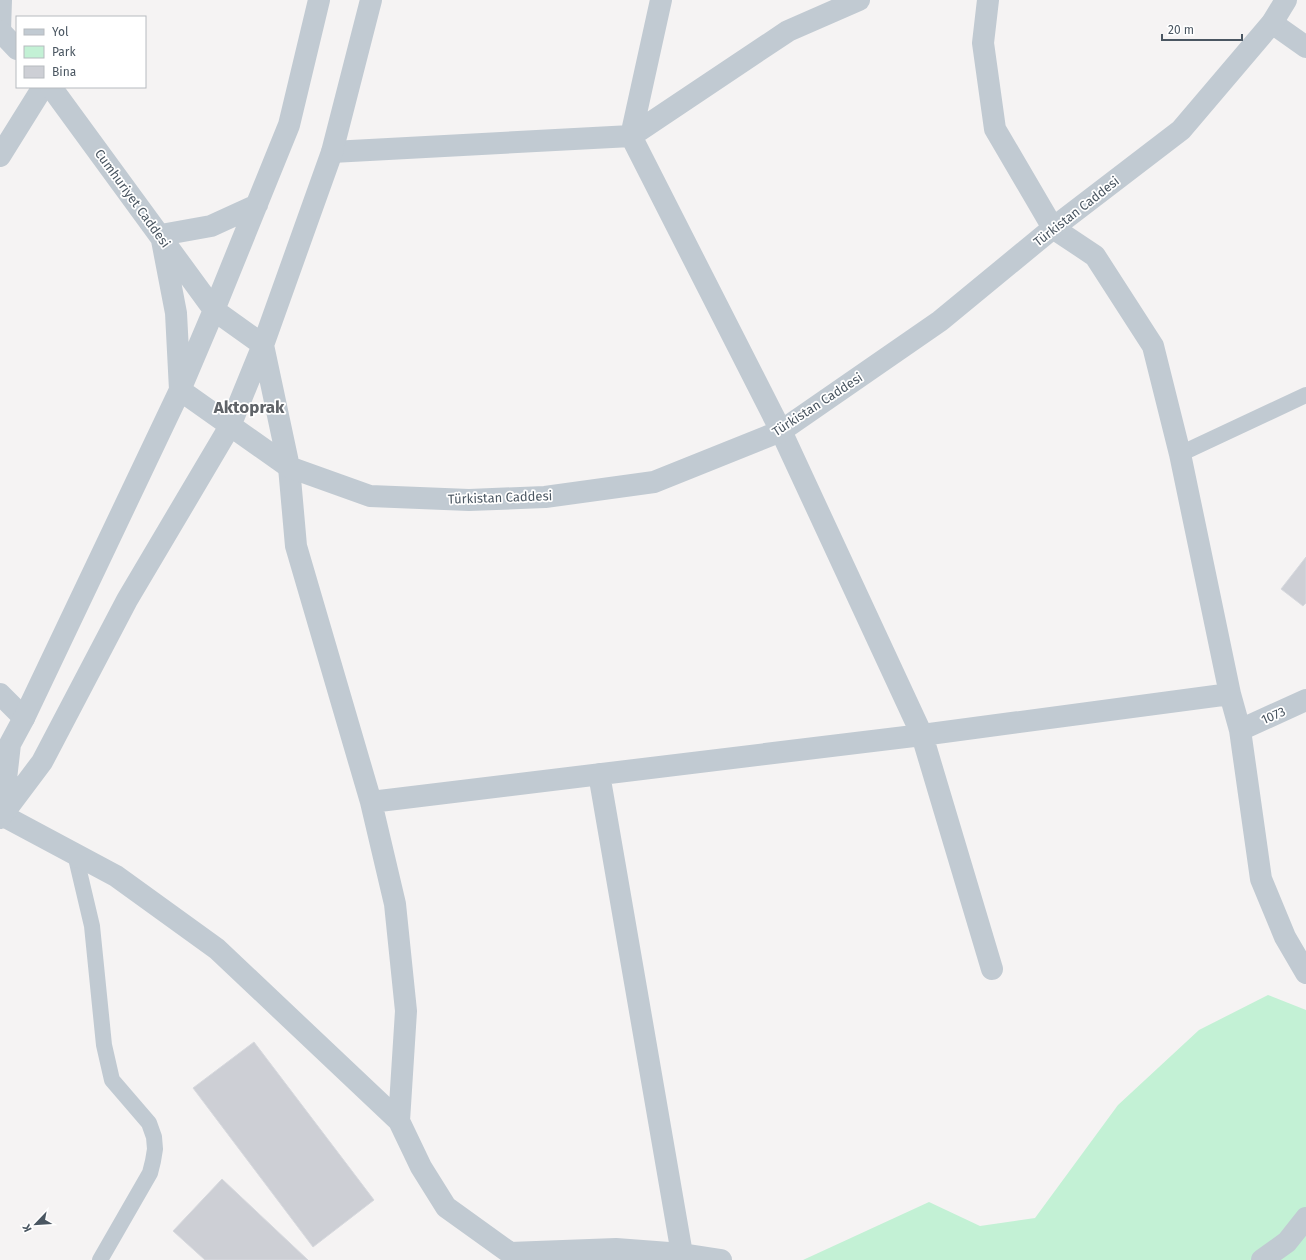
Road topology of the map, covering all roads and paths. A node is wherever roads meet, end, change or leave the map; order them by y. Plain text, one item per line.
1 (2, 0) edge
2 (319, 0) edge
3 (372, 0) edge
4 (660, 0) edge
5 (859, 0) edge
6 (988, 0) edge
7 (1286, 0) edge
8 (1272, 23) junction
9 (0, 31) edge
10 (1306, 47) edge
11 (16, 48) edge
12 (42, 88) edge
13 (52, 88) edge
14 (631, 136) junction
15 (332, 152) junction
16 (0, 156) edge
17 (257, 205) junction
18 (1053, 228) junction
19 (161, 236) junction
20 (214, 310) junction
21 (263, 345) junction
22 (180, 390) junction
23 (1306, 395) edge
24 (230, 426) junction
25 (781, 431) junction
26 (1180, 454) junction
27 (289, 467) junction
28 (0, 694) edge
29 (1230, 694) junction
30 (1306, 700) edge
31 (24, 718) junction
32 (1240, 730) junction
33 (922, 735) junction
34 (599, 774) junction
35 (371, 802) junction
36 (1, 817) edge
37 (75, 854) junction
38 (992, 969) dead end
39 (1306, 973) edge
40 (399, 1121) junction
41 (1306, 1218) edge
42 (682, 1254) junction
43 (512, 1256) edge
44 (100, 1260) edge
45 (721, 1260) edge
46 (1262, 1260) edge

1 - 9 street
2 - 17 street
3 - 15 street
4 - 14 street
5 - 14 street
6 - 18 street
7 - 8 street, Türkistan Caddesi
8 - 10 street
8 - 18 street, Türkistan Caddesi
9 - 11 street
12 - 16 street
13 - 19 street, Cumhuriyet Caddesi
14 - 15 street
14 - 25 street
15 - 21 street
17 - 19 street
17 - 20 street
18 - 25 street, Türkistan Caddesi
18 - 26 street
19 - 20 street, Cumhuriyet Caddesi
19 - 22 street
20 - 21 street, Cumhuriyet Caddesi
20 - 22 street
21 - 24 street
21 - 27 street
22 - 24 street, Türkistan Caddesi
22 - 31 street
23 - 26 lane
24 - 27 street, Türkistan Caddesi
24 - 36 street
25 - 27 street, Türkistan Caddesi
25 - 33 street
26 - 29 street
27 - 35 street
28 - 31 street
29 - 32 street
29 - 33 street
30 - 32 street, 1073
31 - 36 street
32 - 39 street
33 - 34 street
33 - 38 street
34 - 35 street
34 - 42 street
35 - 40 street
36 - 37 street
37 - 40 street
37 - 44 lane
40 - 43 street
41 - 46 street
42 - 43 street
42 - 45 street

